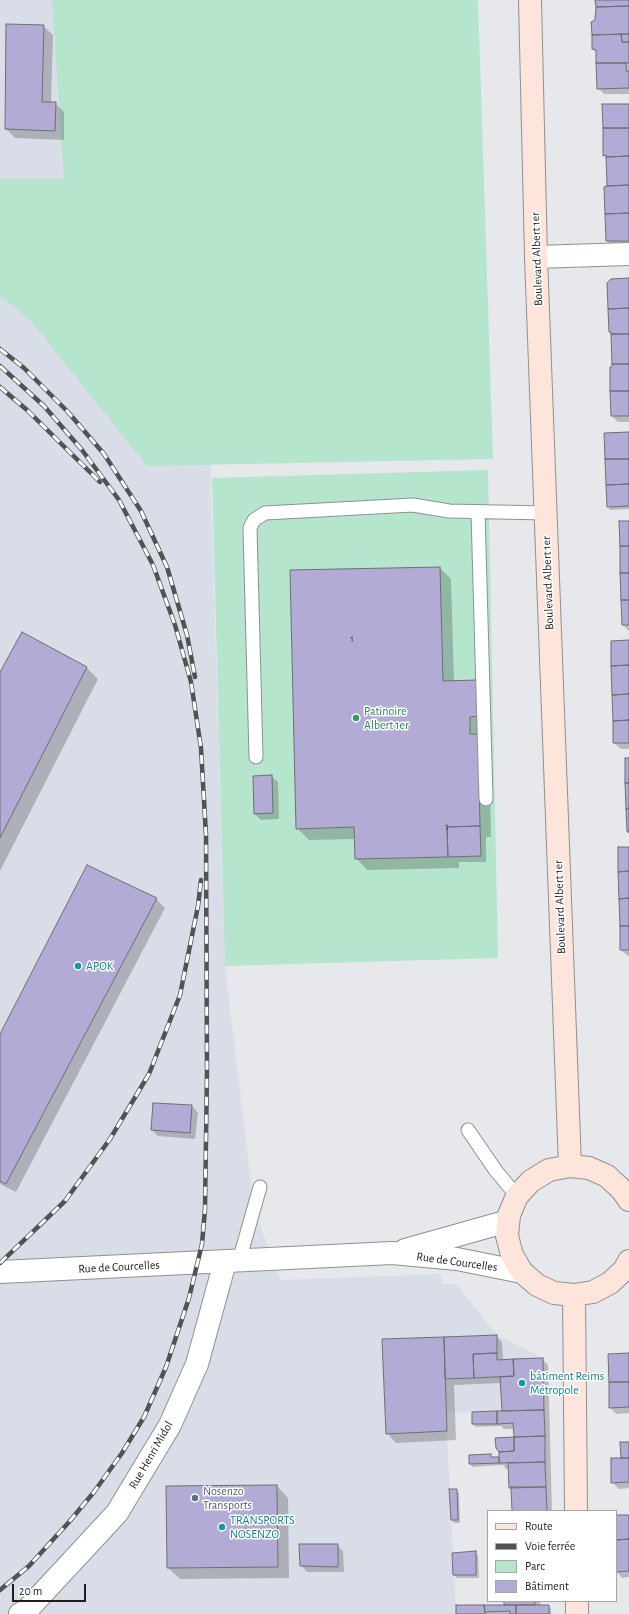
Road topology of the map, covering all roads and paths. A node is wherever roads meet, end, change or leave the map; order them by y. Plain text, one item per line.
1 (530, 0) edge
2 (629, 254) edge
3 (536, 257) junction
4 (478, 512) junction
5 (546, 513) junction
6 (256, 757) dead end
7 (486, 799) dead end
8 (468, 1130) dead end
9 (570, 1166) junction
10 (260, 1187) dead end
11 (627, 1192) edge
12 (517, 1196) junction
13 (508, 1221) junction
14 (392, 1253) junction
15 (232, 1261) junction
16 (629, 1261) edge
17 (522, 1272) junction
18 (2, 1274) edge
19 (574, 1296) junction
20 (576, 1510) edge
21 (577, 1602) edge
22 (20, 1614) edge
23 (577, 1614) edge

1 - 3 main road, Boulevard Albert 1er
2 - 3 street
3 - 5 main road, Boulevard Albert 1er
4 - 5 lane
4 - 6 lane
4 - 7 lane
5 - 9 main road, Boulevard Albert 1er
8 - 12 lane
9 - 11 main road
9 - 12 main road
10 - 15 lane
12 - 13 main road
13 - 14 street, Rue de Courcelles
13 - 17 main road
14 - 15 street, Rue de Courcelles
14 - 17 street, Rue de Courcelles
15 - 18 street, Rue de Courcelles
15 - 22 street, Rue Henri Midol
16 - 19 main road
17 - 19 main road
19 - 20 main road
21 - 23 main road

